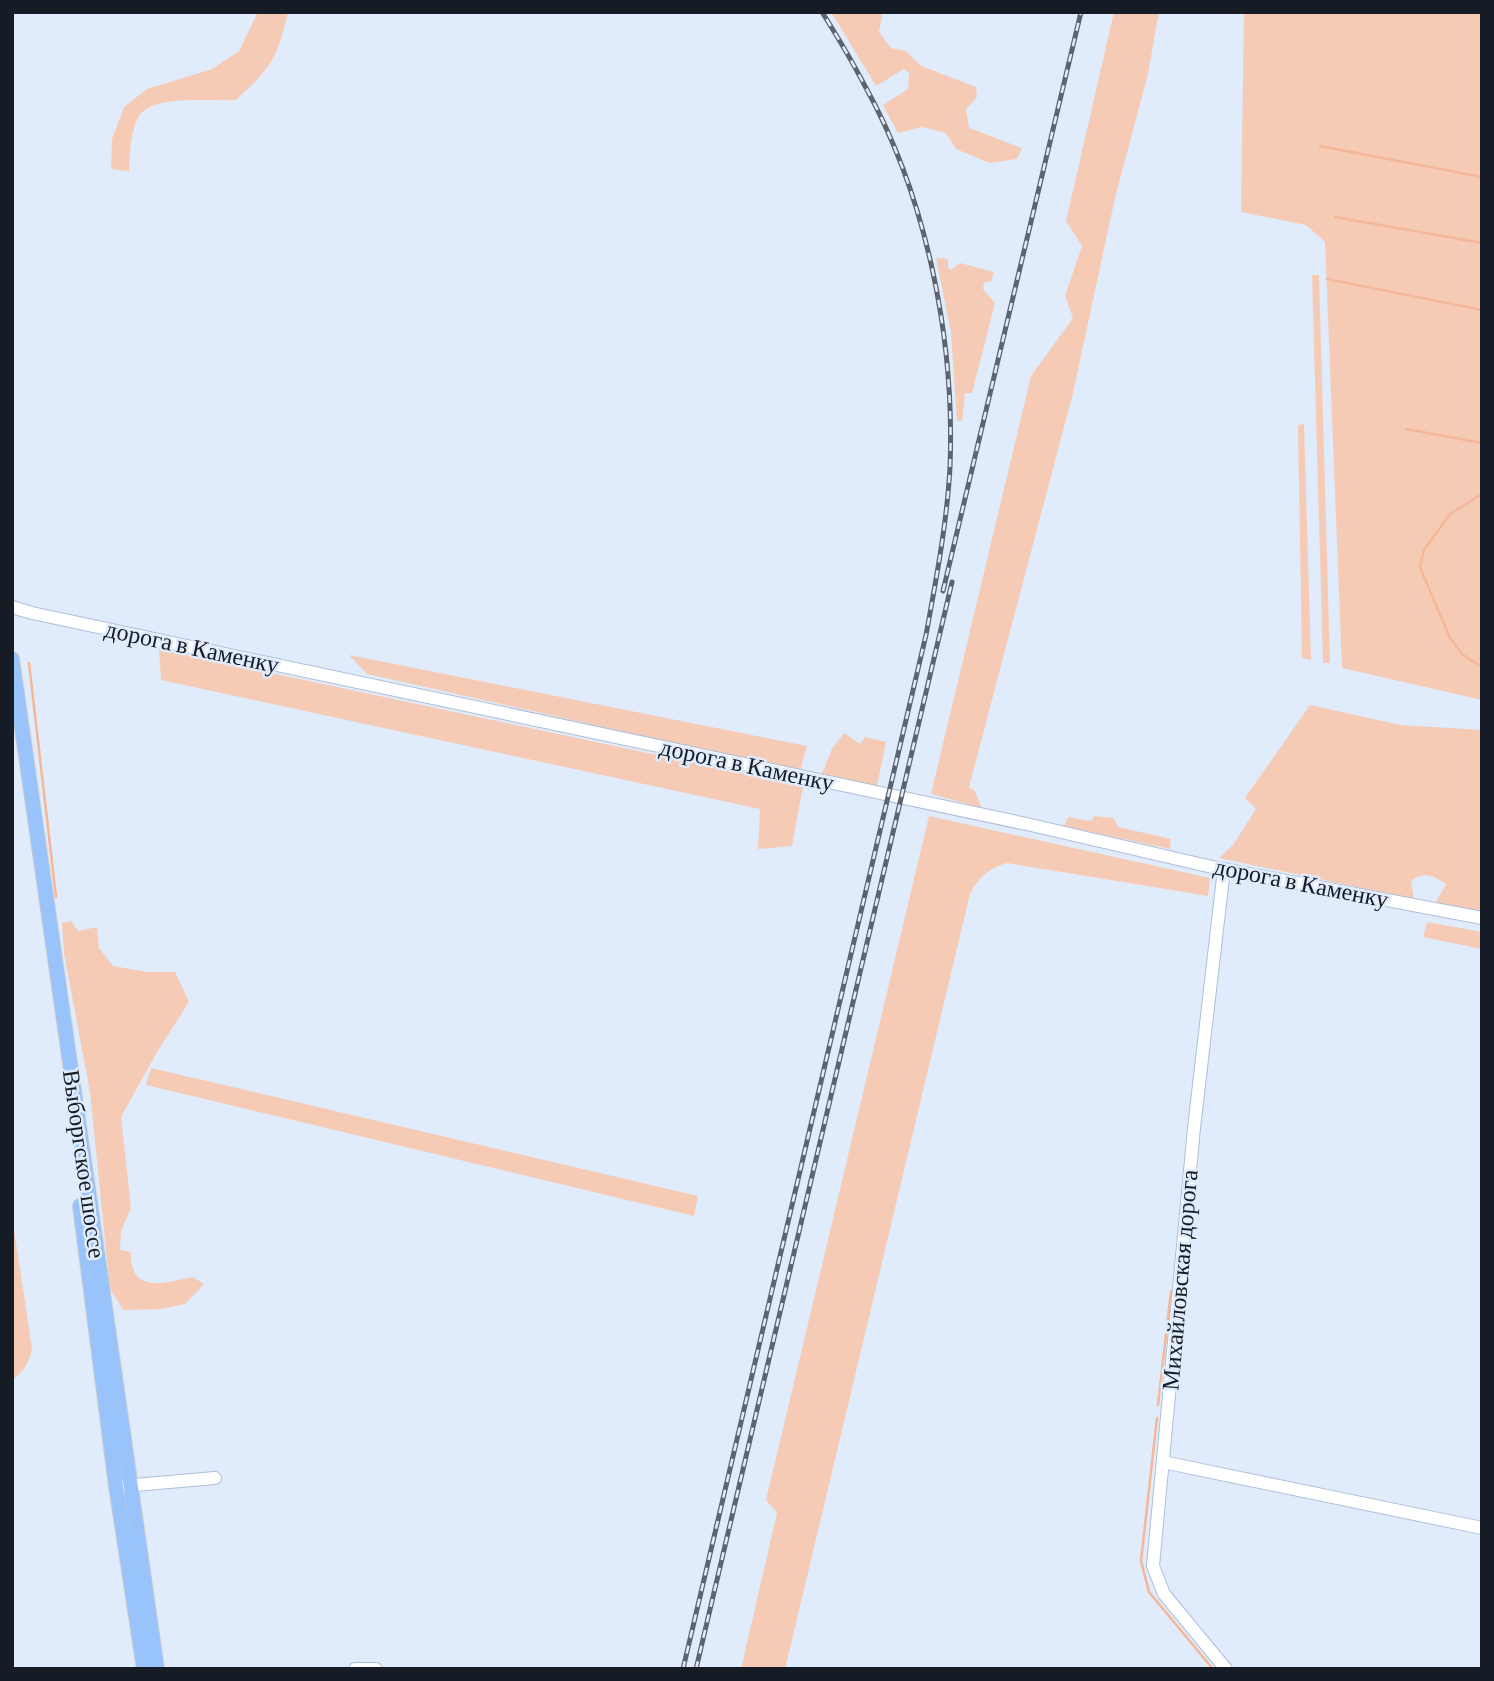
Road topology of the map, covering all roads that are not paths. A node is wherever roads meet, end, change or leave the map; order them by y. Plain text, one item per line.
1 (12, 607) edge
2 (12, 659) edge
3 (12, 724) edge
4 (1224, 869) junction
5 (1482, 918) edge
6 (1163, 1462) junction
7 (215, 1478) dead end
8 (116, 1486) junction
9 (131, 1487) junction
10 (1482, 1528) edge
11 (144, 1669) edge
12 (157, 1669) edge
13 (355, 1669) edge
14 (376, 1669) edge
15 (1226, 1669) edge

1 - 4 street, дорога в Каменку
2 - 9 main road, Выборгское шоссе
3 - 8 main road, Выборгское шоссе
4 - 5 street, дорога в Каменку
4 - 6 street, Михайловская дорога
6 - 10 street
6 - 15 street, Михайловская дорога
7 - 9 street
8 - 9 street
8 - 11 main road, Выборгское шоссе
9 - 12 main road, Выборгское шоссе
13 - 14 street

